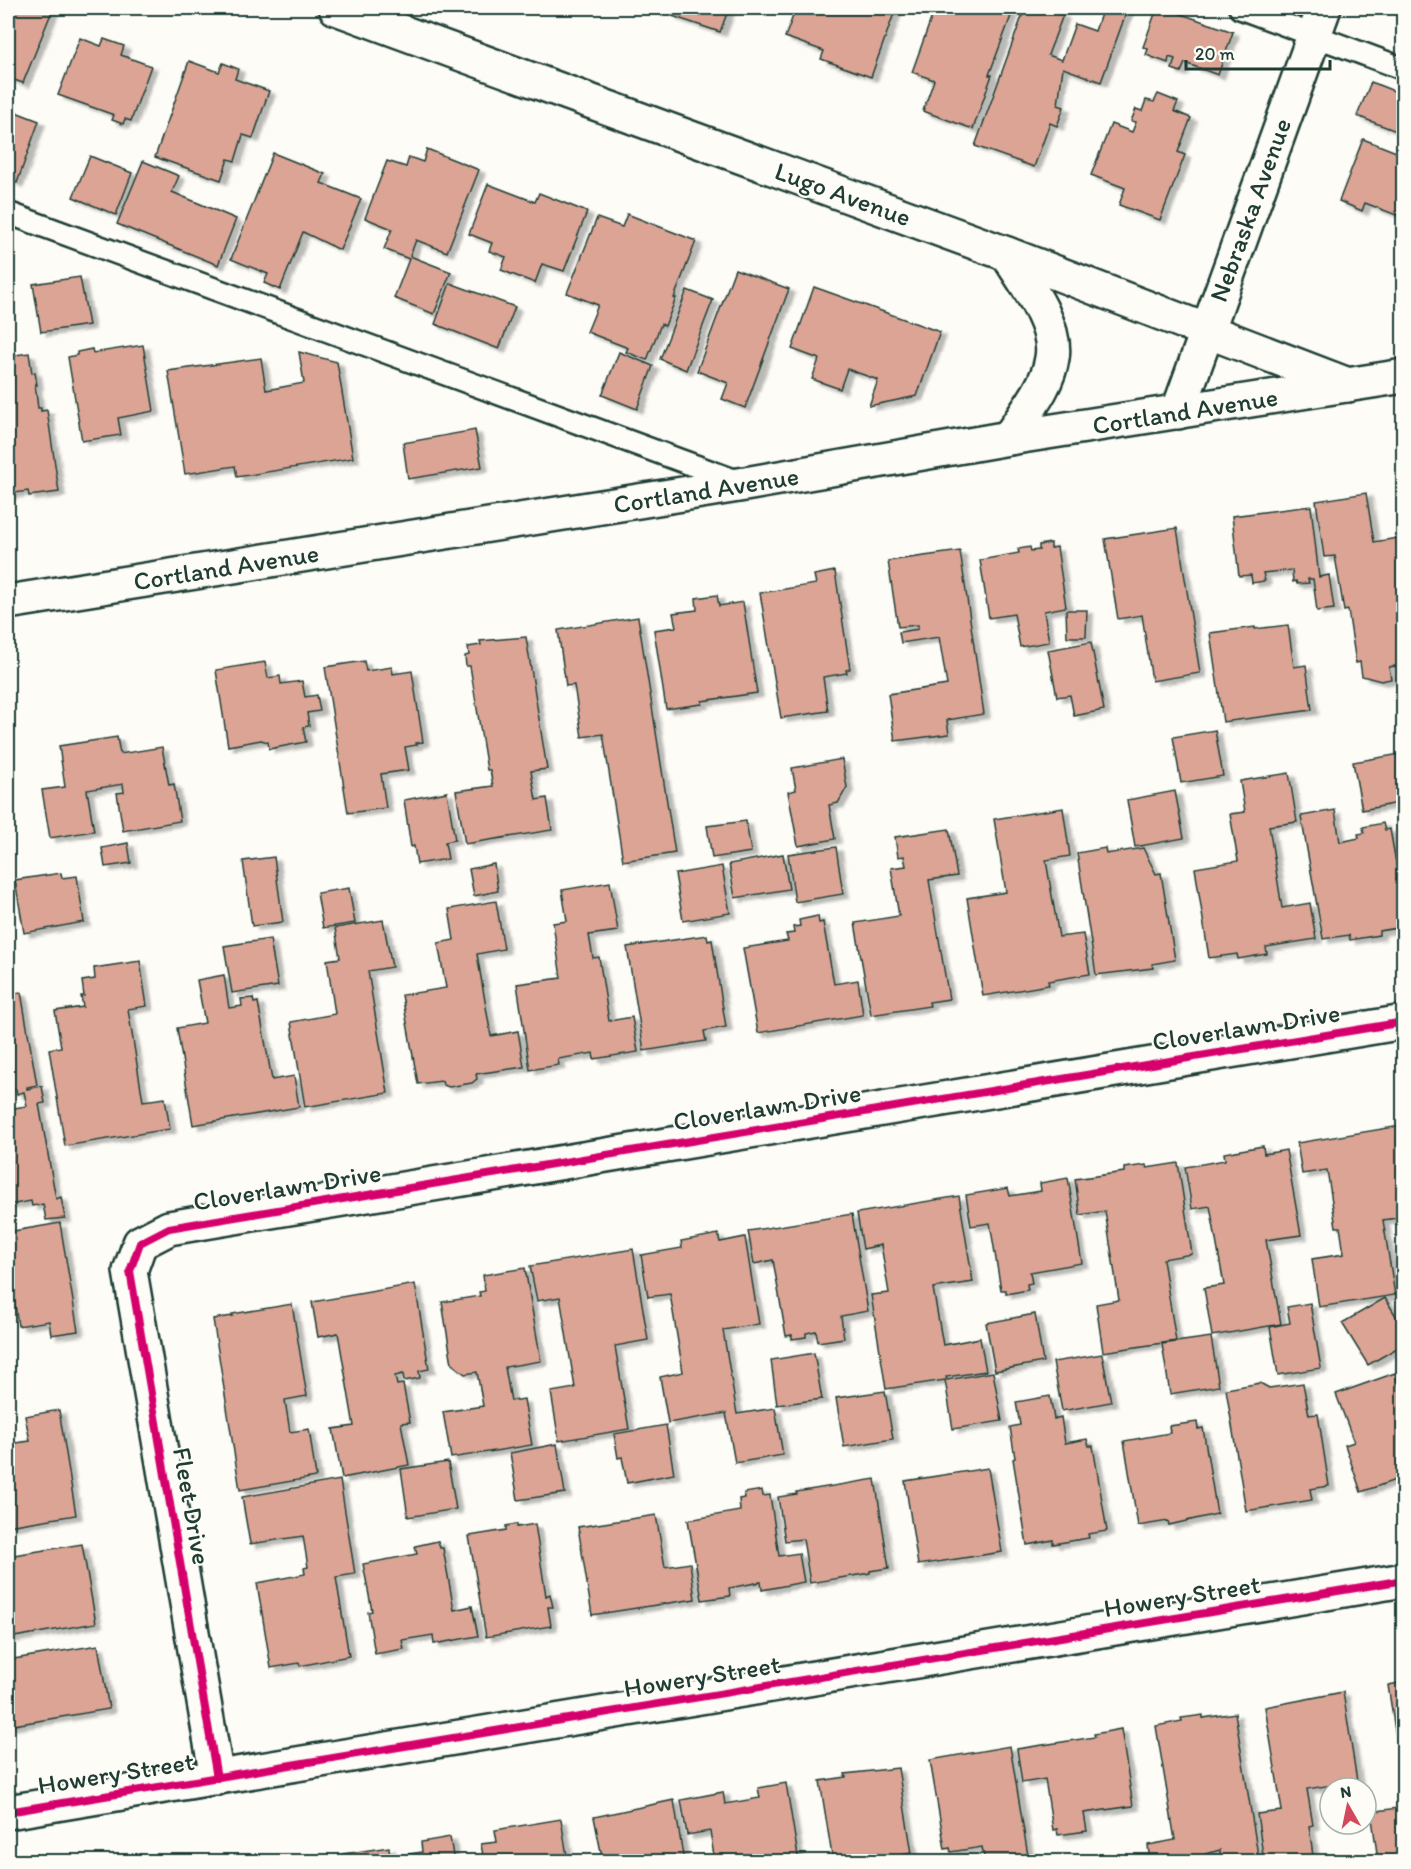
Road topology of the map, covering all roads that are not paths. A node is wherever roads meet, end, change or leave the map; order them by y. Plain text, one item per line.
1 (336, 8) edge
2 (1240, 8) edge
3 (1318, 21) edge
4 (1404, 69) edge
5 (8, 213) edge
6 (1007, 254) junction
7 (1206, 331) junction
8 (1404, 376) edge
9 (1348, 385) junction
10 (1178, 412) junction
11 (1009, 438) junction
12 (745, 484) junction
13 (8, 602) edge
14 (1404, 1022) edge
15 (140, 1243) joint
16 (1404, 1580) edge
17 (217, 1778) junction
18 (8, 1812) edge

1 - 6 street, Lugo Avenue
2 - 3 lane
3 - 4 lane
3 - 7 street, Nebraska Avenue
5 - 12 lane
6 - 7 street, Lugo Avenue
6 - 11 street
7 - 9 street, Lugo Avenue
7 - 10 street, Nebraska Avenue
8 - 9 street, Cortland Avenue
9 - 10 street, Cortland Avenue
10 - 11 street, Cortland Avenue
11 - 12 street, Cortland Avenue
12 - 13 street, Cortland Avenue
14 - 15 street, Cloverlawn Drive
15 - 17 street, Fleet Drive
16 - 17 street, Howery Street
17 - 18 street, Howery Street

